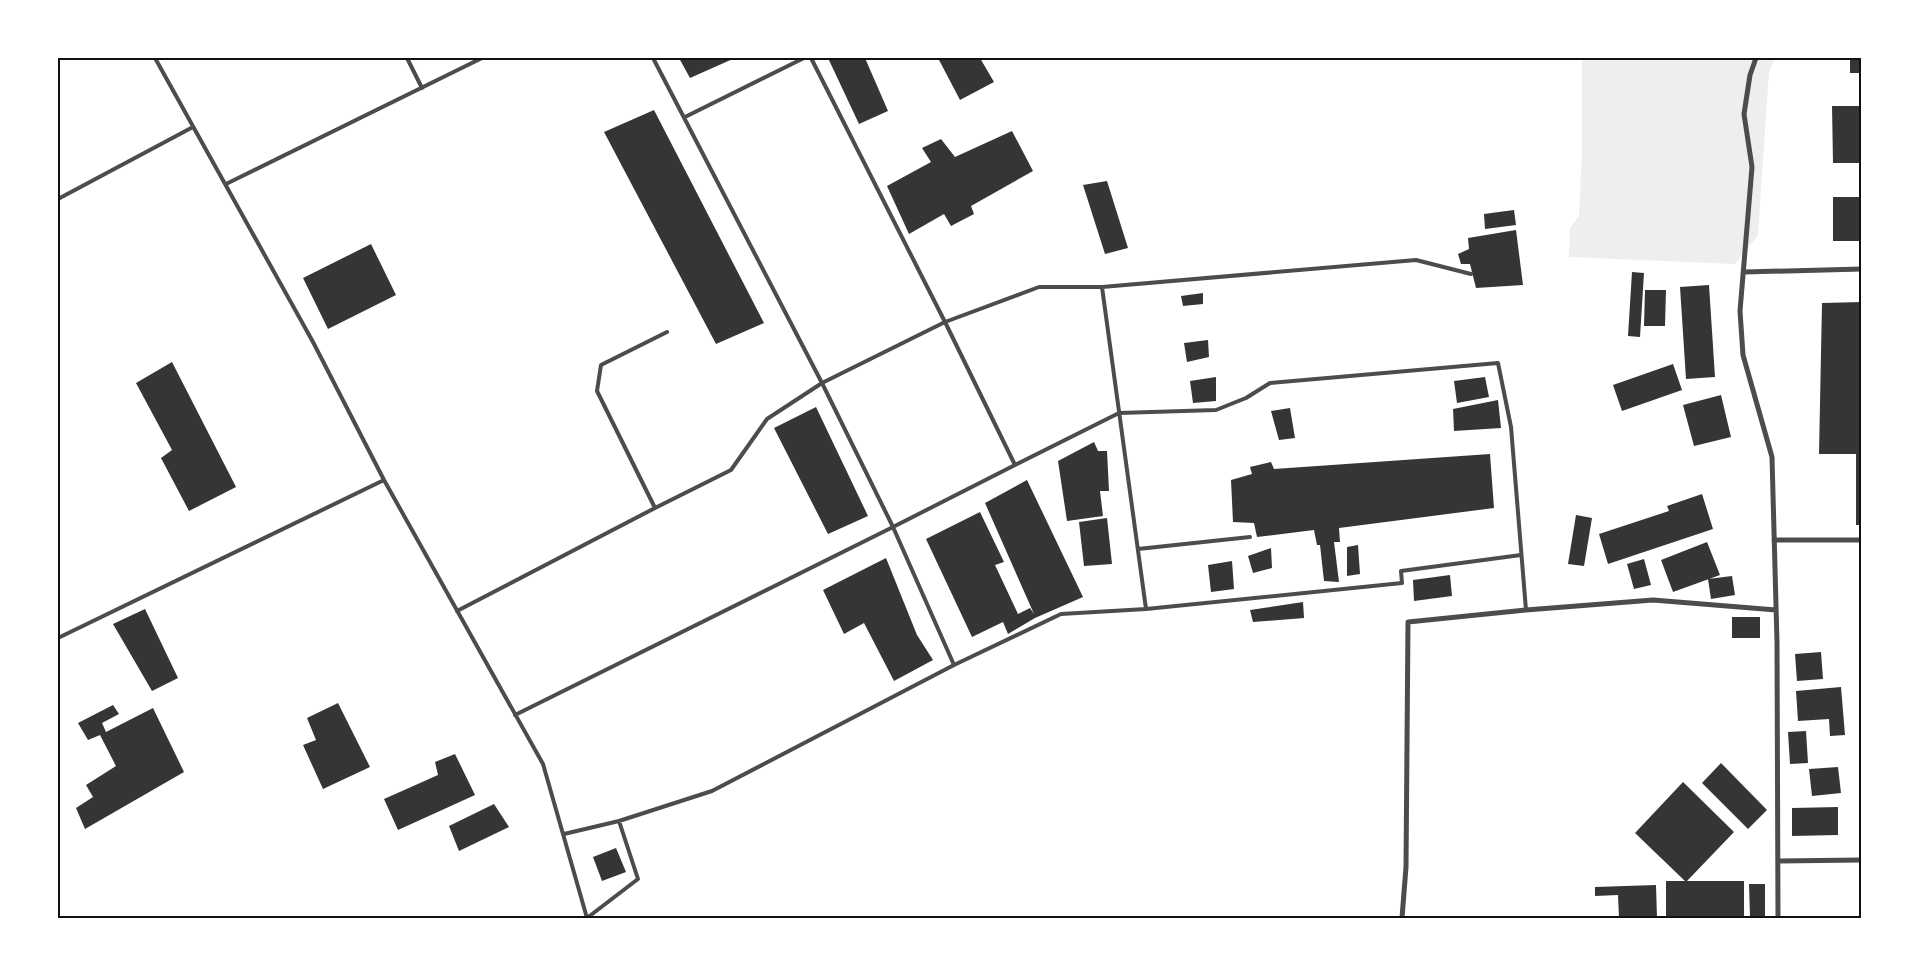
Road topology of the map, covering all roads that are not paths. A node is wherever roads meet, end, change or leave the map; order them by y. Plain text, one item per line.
1 (155, 58) edge
2 (407, 58) edge
3 (482, 58) edge
4 (653, 58) edge
5 (804, 58) edge
6 (811, 58) edge
7 (1756, 58) edge
8 (422, 88) junction
9 (684, 117) junction
10 (193, 127) junction
11 (226, 184) junction
12 (58, 199) edge
13 (1862, 269) edge
14 (1744, 272) junction
15 (1470, 274) dead end
16 (1102, 287) junction
17 (945, 322) junction
18 (668, 332) dead end
19 (822, 383) junction
20 (1119, 413) junction
21 (1015, 465) junction
22 (384, 480) junction
23 (655, 508) junction
24 (894, 527) junction
25 (1250, 537) dead end
26 (1774, 540) junction
27 (1862, 540) edge
28 (1138, 549) junction
29 (1521, 556) junction
30 (1146, 609) junction
31 (1526, 610) junction
32 (1776, 610) junction
33 (457, 611) junction
34 (58, 638) edge
35 (954, 665) junction
36 (515, 714) junction
37 (619, 821) junction
38 (564, 834) junction
39 (1862, 860) edge
40 (1778, 861) junction
41 (587, 918) edge
42 (1402, 918) edge
43 (1778, 918) edge

1 - 10 lane
2 - 8 lane
3 - 8 lane
4 - 9 lane
5 - 9 lane
6 - 17 lane
7 - 14 street
8 - 11 lane
9 - 19 lane
10 - 11 lane
10 - 12 lane
11 - 22 lane
13 - 14 street
14 - 26 street
15 - 16 lane
16 - 17 lane
16 - 20 lane
17 - 19 lane
17 - 21 lane
18 - 23 lane
19 - 23 lane
19 - 24 lane
20 - 21 lane
20 - 28 lane
20 - 29 lane
21 - 24 lane
22 - 33 lane
22 - 34 lane
23 - 33 lane
24 - 35 lane
24 - 36 lane
25 - 28 lane
26 - 27 street
26 - 32 street
28 - 30 lane
29 - 30 lane
29 - 31 lane
30 - 35 lane
31 - 32 street
31 - 42 street
32 - 40 street
33 - 36 lane
35 - 37 lane
36 - 38 lane
37 - 38 lane
37 - 41 lane
38 - 41 lane
39 - 40 street
40 - 43 street

